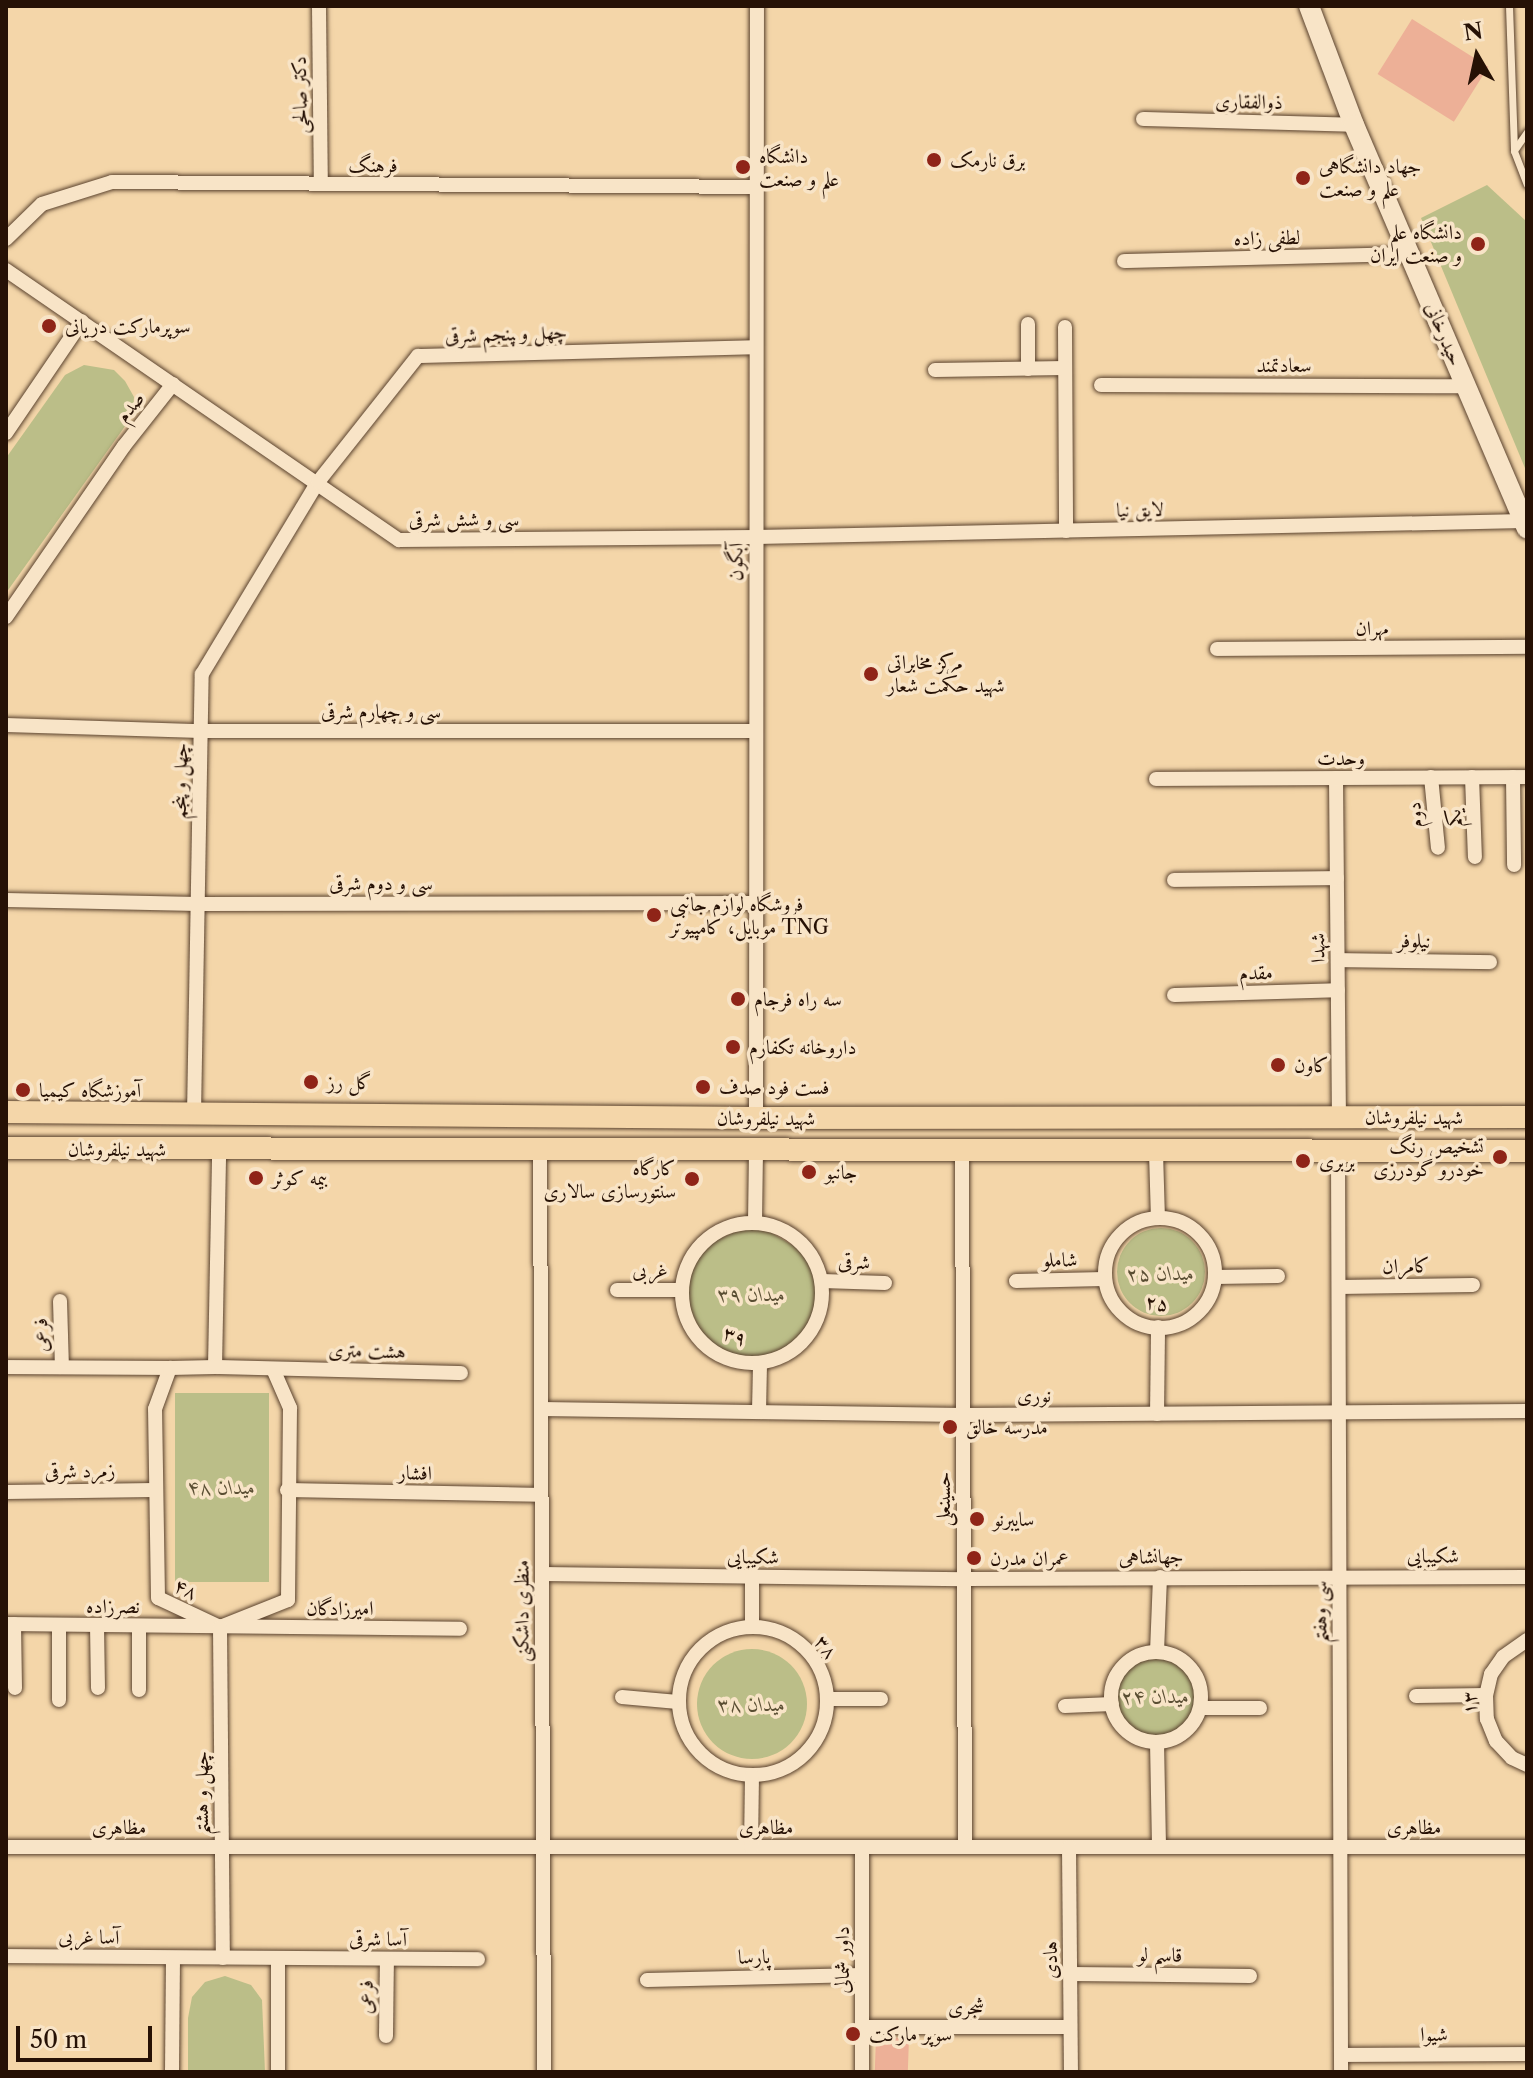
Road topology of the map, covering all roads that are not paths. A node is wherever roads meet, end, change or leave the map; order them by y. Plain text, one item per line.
1 (319, 6) edge
2 (757, 6) edge
3 (1309, 6) edge
4 (1509, 6) edge
5 (1143, 119) dead end
6 (1354, 125) junction
7 (1527, 132) edge
8 (1514, 151) junction
9 (321, 184) junction
10 (1527, 185) edge
11 (757, 187) junction
12 (6, 239) edge
13 (1410, 254) junction
14 (1124, 261) dead end
15 (6, 270) edge
16 (82, 321) junction
17 (1028, 324) dead end
18 (1065, 327) dead end
19 (756, 347) junction
20 (1065, 368) junction
21 (1028, 369) junction
22 (935, 370) dead end
23 (173, 384) junction
24 (1101, 385) dead end
25 (1466, 386) junction
26 (6, 433) edge
27 (318, 482) junction
28 (1526, 524) edge
29 (1066, 531) junction
30 (756, 537) junction
31 (6, 617) edge
32 (1527, 647) edge
33 (1217, 649) dead end
34 (6, 725) edge
35 (201, 731) junction
36 (756, 731) junction
37 (1431, 777) junction
38 (1472, 777) junction
39 (1520, 777) edge
40 (1336, 778) junction
41 (1156, 779) dead end
42 (1438, 848) dead end
43 (1475, 857) dead end
44 (1514, 865) dead end
45 (1337, 878) junction
46 (1174, 880) dead end
47 (6, 900) edge
48 (756, 903) junction
49 (198, 904) junction
50 (1338, 960) junction
51 (1490, 962) dead end
52 (1338, 990) junction
53 (1174, 995) dead end
54 (6, 1112) edge
55 (194, 1114) junction
56 (1339, 1117) junction
57 (1527, 1117) edge
58 (756, 1118) junction
59 (6, 1148) edge
60 (219, 1149) junction
61 (540, 1150) junction
62 (756, 1150) junction
63 (962, 1151) junction
64 (1527, 1151) edge
65 (1156, 1152) junction
66 (1338, 1153) junction
67 (1158, 1218) junction
68 (755, 1223) junction
69 (1278, 1276) dead end
70 (1215, 1277) junction
71 (1104, 1279) junction
72 (822, 1281) junction
73 (1016, 1281) dead end
74 (885, 1283) dead end
75 (1473, 1285) dead end
76 (1339, 1287) junction
77 (617, 1290) dead end
78 (682, 1290) junction
79 (60, 1301) dead end
80 (1158, 1327) junction
81 (760, 1364) junction
82 (6, 1367) edge
83 (62, 1367) junction
84 (215, 1367) junction
85 (170, 1368) junction
86 (273, 1369) junction
87 (461, 1373) dead end
88 (541, 1409) junction
89 (1527, 1411) edge
90 (759, 1412) junction
91 (1339, 1413) junction
92 (1157, 1414) junction
93 (963, 1415) junction
94 (155, 1490) junction
95 (287, 1490) junction
96 (6, 1492) edge
97 (541, 1495) junction
98 (542, 1574) junction
99 (1339, 1575) junction
100 (752, 1577) junction
101 (1160, 1577) junction
102 (1527, 1577) edge
103 (964, 1579) junction
104 (10, 1624) edge
105 (59, 1625) junction
106 (97, 1625) junction
107 (139, 1626) junction
108 (220, 1627) junction
109 (752, 1627) junction
110 (460, 1629) dead end
111 (1527, 1640) edge
112 (1157, 1652) junction
113 (15, 1688) dead end
114 (98, 1688) dead end
115 (139, 1690) dead end
116 (1486, 1695) junction
117 (1416, 1696) dead end
118 (622, 1697) dead end
119 (827, 1699) junction
120 (881, 1699) dead end
121 (59, 1700) dead end
122 (678, 1702) junction
123 (1112, 1704) junction
124 (1065, 1706) dead end
125 (1200, 1708) junction
126 (1260, 1708) dead end
127 (1157, 1742) junction
128 (1527, 1765) edge
129 (752, 1775) junction
130 (6, 1847) edge
131 (221, 1847) junction
132 (543, 1847) junction
133 (751, 1847) junction
134 (862, 1847) junction
135 (965, 1847) junction
136 (1069, 1847) junction
137 (1159, 1847) junction
138 (1340, 1847) junction
139 (1527, 1847) edge
140 (6, 1956) edge
141 (173, 1958) junction
142 (223, 1958) junction
143 (278, 1958) junction
144 (387, 1959) junction
145 (478, 1959) dead end
146 (1070, 1974) junction
147 (862, 1975) junction
148 (1250, 1976) dead end
149 (647, 1980) dead end
150 (862, 2027) junction
151 (1070, 2027) junction
152 (386, 2036) dead end
153 (1527, 2054) edge
154 (1341, 2055) junction
155 (172, 2072) edge
156 (278, 2072) edge
157 (544, 2072) edge
158 (862, 2072) edge
159 (1071, 2072) edge
160 (1341, 2072) edge

1 - 9 street, دکتر صالحی
2 - 11 street, آبگون
3 - 6 main road, حیدرخانی
4 - 8 lane
5 - 6 street, ذوالفقاری
6 - 13 main road, حیدرخانی
7 - 8 lane
8 - 10 lane
9 - 11 street, فرهنگ
9 - 12 street, فرهنگ
11 - 19 street, آبگون
13 - 14 street, لطفی زاده
13 - 25 main road, حیدرخانی
15 - 16 street, صدم
16 - 23 street, صدم
16 - 26 street
17 - 21 street
18 - 20 street
19 - 27 street, چهل و ‍پنجم شرقی
19 - 30 street, آبگون
20 - 21 street
20 - 29 street
21 - 22 street
23 - 27 street, سی و شش شرقی
23 - 31 street, صدم
24 - 25 street, سعادتمند
25 - 28 main road, حیدرخانی
27 - 30 street, سی و شش شرقی
27 - 35 street, چهل و پنجم
28 - 29 street, لایق نیا
29 - 30 street, لایق نیا
30 - 36 street, آبگون
32 - 33 street, مهران
34 - 35 street, سی و چهارم شرقی
35 - 36 street, سی و چهارم شرقی
35 - 49 street, چهل و پنجم
36 - 48 street, آبگون
37 - 38 street, وحدت
37 - 40 street, وحدت
37 - 42 street, دوم
38 - 39 street, وحدت
38 - 43 street, یکم
39 - 44 street
40 - 41 street, وحدت
40 - 45 street, شهدا
45 - 46 street
45 - 50 street, شهدا
47 - 49 street, سی و دوم شرقی
48 - 49 street, سی و دوم شرقی
48 - 58 street, آبگون
49 - 55 street, چهل و پنجم
50 - 51 street, نیلوفر
50 - 52 street, شهدا
52 - 53 street, مقدم
52 - 56 street, شهدا
54 - 55 main road, شهید نیلفروشان
55 - 58 main road, شهید نیلفروشان
56 - 57 main road, شهید نیلفروشان
56 - 58 main road, شهید نیلفروشان
56 - 66 main road
58 - 62 main road
59 - 60 main road, شهید نیلفروشان
60 - 61 main road, شهید نیلفروشان
60 - 84 street
61 - 62 main road, شهید نیلفروشان
61 - 88 street, منظری داشکنی
62 - 63 main road, شهید نیلفروشان
62 - 68 street
63 - 65 main road, شهید نیلفروشان
63 - 93 street, حسینعلی
64 - 66 main road, شهید نیلفروشان
65 - 66 main road, شهید نیلفروشان
65 - 67 street
66 - 76 street, سی وهفتم
67 - 70 street
67 - 71 street
68 - 72 street
68 - 78 street
69 - 70 street
70 - 80 street, ۲۵
71 - 73 street, شاملو
71 - 80 street, ۲۵
72 - 74 street, شرقی
72 - 81 street, ۳۹
75 - 76 street, کامران
76 - 91 street, سی وهفتم
77 - 78 street, غربی
78 - 81 street, ۳۹
79 - 83 street, فرعی
80 - 92 street
81 - 90 street
82 - 83 street
83 - 85 street
84 - 85 street
84 - 86 street
85 - 94 street, ۴۸
86 - 87 street, هشت متری
86 - 95 street
88 - 90 street, نوری
88 - 97 street, منظری داشکنی
89 - 91 street, نوری
90 - 93 street, نوری
91 - 92 street, نوری
91 - 99 street, سی وهفتم
92 - 93 street, نوری
93 - 103 street, حسینعلی
94 - 96 street, زمرد شرقی
94 - 108 street, ۴۸
95 - 97 street, افشار
95 - 108 street
97 - 98 street, منظری داشکنی
98 - 100 street, شکیبایی
98 - 132 street, منظری داشکنی
99 - 101 street, جهانشاهی
99 - 102 street, شکیبایی
99 - 138 street, سی وهفتم
100 - 103 street, شکیبایی
100 - 109 street
101 - 103 street, جهانشاهی
101 - 112 street
103 - 135 street, حسینعلی
104 - 105 street, نصرزاده
104 - 113 street
105 - 106 street, نصرزاده
105 - 121 street
106 - 107 street, نصرزاده
106 - 114 street
107 - 108 street, نصرزاده
107 - 115 street
108 - 110 street, امیرزادگان
108 - 131 street, چهل و هشتم
109 - 119 street, ۳۸
109 - 122 street
111 - 116 street, ۱۳
112 - 123 street
112 - 125 street
116 - 117 street
116 - 128 street, ۱۳
118 - 122 street
119 - 120 street
119 - 129 street
122 - 129 street
123 - 124 street
123 - 127 street
125 - 126 street
125 - 127 street
127 - 137 street
129 - 133 street
130 - 131 street, مظاهری
131 - 132 street, مظاهری
131 - 142 street, چهل و هشتم
132 - 133 street, مظاهری
132 - 157 street, منظری داشکنی
133 - 134 street, مظاهری
134 - 135 street, مظاهری
134 - 147 street, داور شمالی
135 - 136 street, مظاهری
136 - 137 street, مظاهری
136 - 146 street, هادی
137 - 138 street, مظاهری
138 - 139 street, مظاهری
138 - 154 street, سی وهفتم
140 - 141 street, آسا غربی
141 - 142 street, آسا غربی
141 - 155 street
142 - 143 street, آسا شرقی
143 - 144 street, آسا شرقی
143 - 156 street
144 - 145 street, آسا شرقی
144 - 152 street, فرعی
146 - 148 street, قاسم لو
146 - 151 street, هادی
147 - 149 street, پارسا
147 - 150 street, داور شمالی
150 - 151 street, شجری
150 - 158 street, داور شمالی
151 - 159 street, هادی
153 - 154 street, شیوا
154 - 160 street, سی وهفتم

